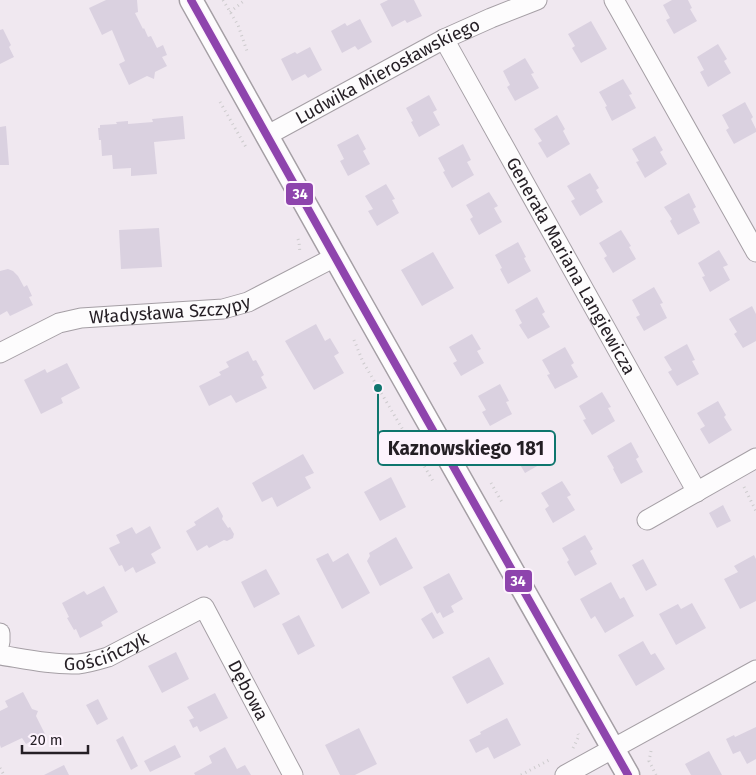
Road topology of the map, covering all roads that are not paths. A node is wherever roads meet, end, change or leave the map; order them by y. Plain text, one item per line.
1 (191, 0) edge
2 (537, 0) edge
3 (614, 0) edge
4 (444, 39) junction
5 (266, 136) junction
6 (756, 252) edge
7 (335, 257) junction
8 (0, 353) edge
9 (756, 458) edge
10 (697, 492) junction
11 (647, 520) dead end
12 (204, 607) joint
13 (0, 633) edge
14 (0, 642) edge
15 (0, 655) edge
16 (756, 670) edge
17 (613, 748) junction
18 (293, 775) edge
19 (565, 775) edge
20 (628, 775) edge

1 - 5 street
2 - 4 street, Ludwika Mierosławskiego
3 - 6 street
4 - 5 street, Ludwika Mierosławskiego
4 - 10 street, Generała Mariana Langiewicza
5 - 7 street
7 - 8 street, Władysława Szczypy
7 - 17 street
9 - 10 street
10 - 11 street
12 - 15 street, Gościńczyk
12 - 18 street, Dębowa
13 - 14 street
16 - 17 street
17 - 19 street
17 - 20 street

